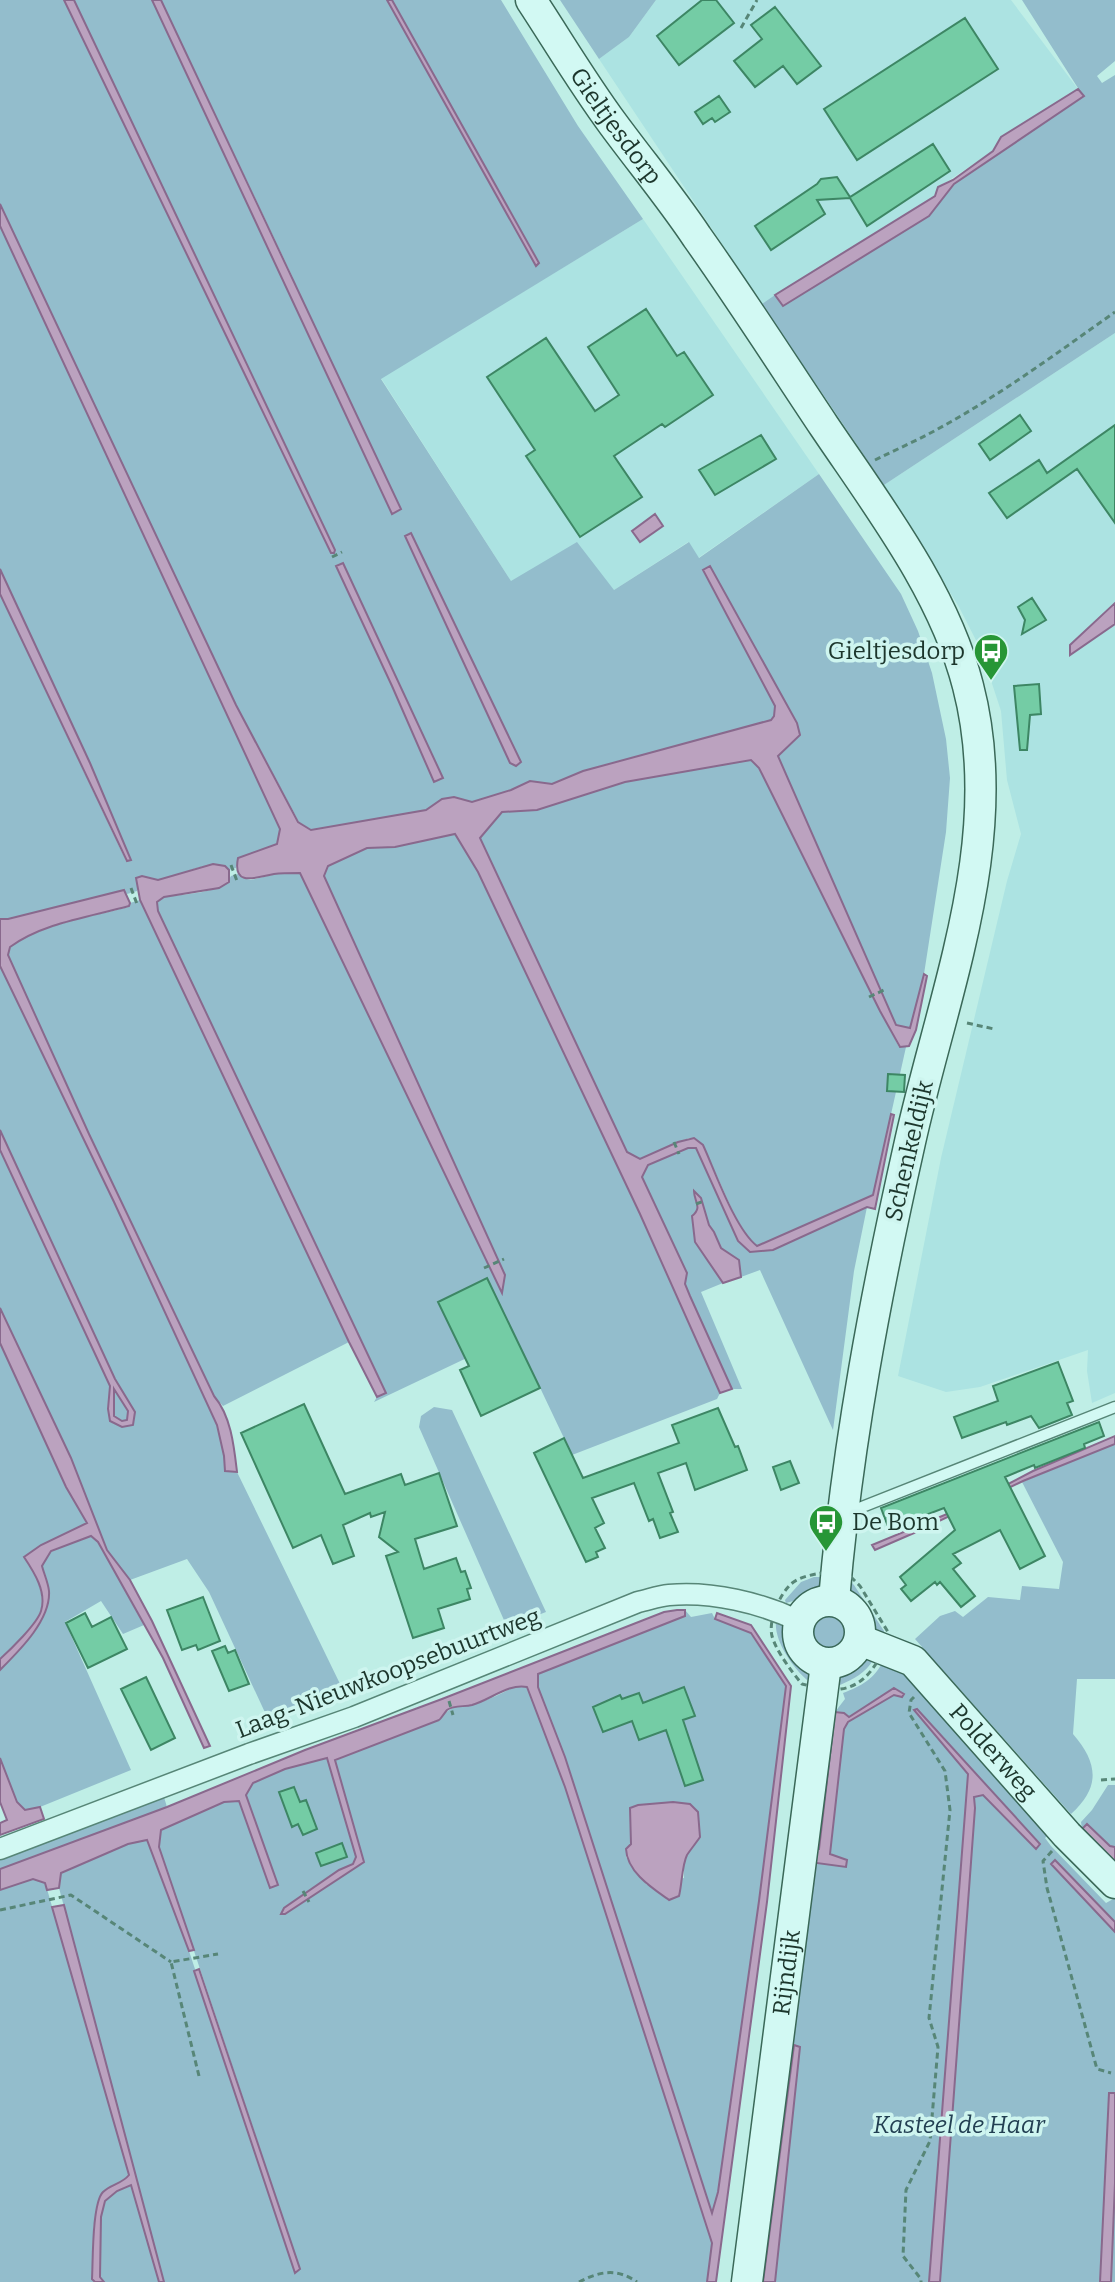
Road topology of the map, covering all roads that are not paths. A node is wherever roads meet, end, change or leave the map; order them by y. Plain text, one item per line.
1 (531, 0) edge
2 (981, 796) joint
3 (1115, 1407) edge
4 (843, 1508) junction
5 (835, 1587) junction
6 (787, 1616) junction
7 (872, 1645) junction
8 (826, 1664) junction
9 (0, 1849) edge
10 (1115, 1883) edge
11 (747, 2282) edge

1 - 2 street, Gieltjesdorp
2 - 4 street, Schenkeldijk
3 - 4 lane
4 - 5 street
5 - 6 street
5 - 7 street
6 - 8 street
6 - 9 street, Laag-Nieuwkoopsebuurtweg
7 - 8 street
7 - 10 street, Polderweg
8 - 11 street, Rijndijk

